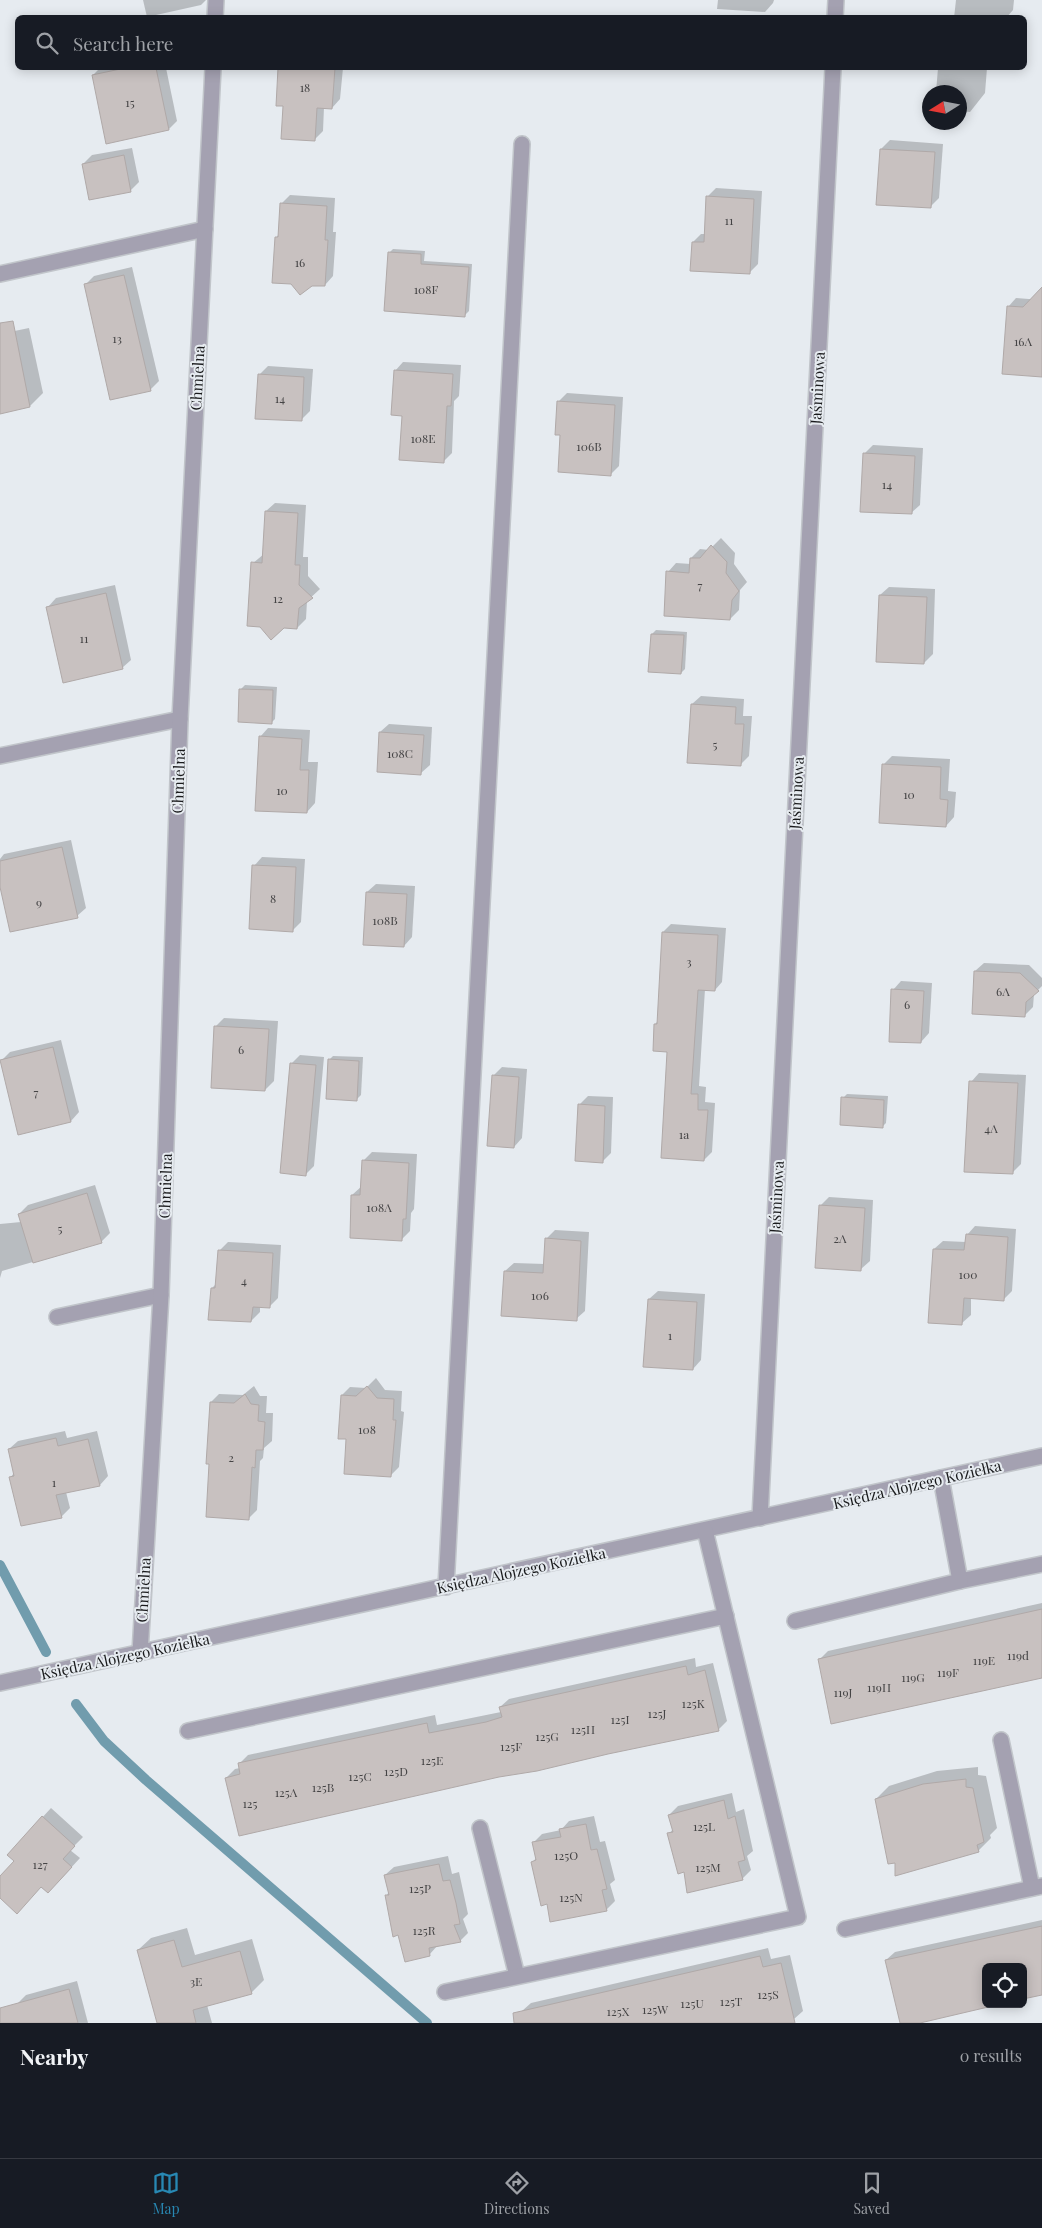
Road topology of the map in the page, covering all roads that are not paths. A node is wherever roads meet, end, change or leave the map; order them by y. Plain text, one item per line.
1 (216, 0) edge
2 (836, 0) edge
3 (215, 15) edge
4 (835, 15) edge
5 (213, 70) edge
6 (833, 70) edge
7 (522, 144) dead end
8 (205, 229) junction
9 (0, 274) edge
10 (180, 719) junction
11 (0, 756) edge
12 (161, 1294) junction
13 (57, 1317) dead end
14 (1042, 1456) edge
15 (941, 1478) junction
16 (760, 1518) junction
17 (705, 1530) junction
18 (1042, 1564) edge
19 (960, 1581) junction
20 (446, 1587) junction
21 (726, 1616) junction
22 (795, 1621) dead end
23 (140, 1652) junction
24 (0, 1683) edge
25 (188, 1731) dead end
26 (1000, 1740) dead end
27 (480, 1828) dead end
28 (1037, 1887) edge
29 (845, 1929) dead end
30 (517, 1976) junction
31 (445, 1992) dead end

1 - 3 street
2 - 4 street
5 - 8 street, Chmielna
6 - 16 street, Jaśminowa
7 - 20 street
8 - 9 street
8 - 10 street, Chmielna
10 - 11 street
10 - 12 street, Chmielna
12 - 13 street
12 - 23 street, Chmielna
14 - 15 street, Księdza Alojzego Koziełka
15 - 16 street, Księdza Alojzego Koziełka
15 - 19 street
16 - 17 street, Księdza Alojzego Koziełka
17 - 20 street, Księdza Alojzego Koziełka
17 - 21 street
18 - 19 street
19 - 22 street
20 - 23 street, Księdza Alojzego Koziełka
21 - 25 street
21 - 30 street
23 - 24 street, Księdza Alojzego Koziełka
26 - 28 street
27 - 30 street
28 - 29 street
30 - 31 street

